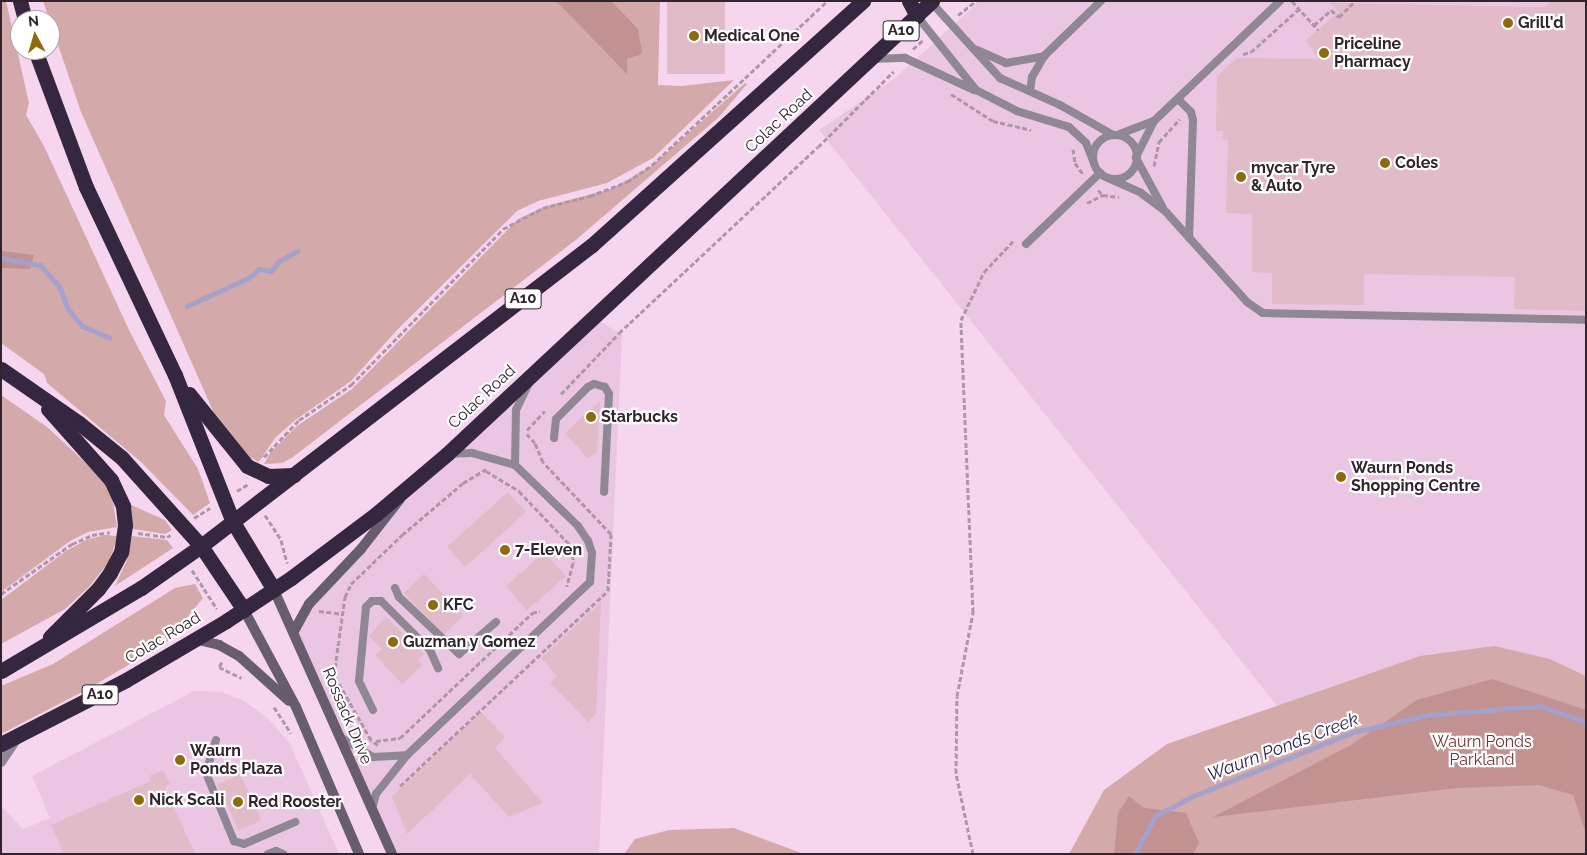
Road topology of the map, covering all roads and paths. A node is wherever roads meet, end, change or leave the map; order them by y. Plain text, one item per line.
1 (827, 1) edge
2 (863, 1) edge
3 (909, 1) edge
4 (1102, 1) edge
5 (1280, 1) edge
6 (1356, 1) edge
7 (931, 2) edge
8 (1294, 2) edge
9 (1300, 8) junction
10 (917, 16) junction
11 (1314, 25) junction
12 (1318, 30) dead end
13 (970, 44) junction
14 (1251, 52) dead end
15 (1044, 56) junction
16 (870, 59) junction
17 (39, 60) edge
18 (893, 71) dead end
19 (976, 90) junction
20 (1030, 91) junction
21 (1178, 100) junction
22 (1154, 121) junction
23 (1115, 135) junction
24 (1136, 158) junction
25 (1094, 163) junction
26 (1100, 173) junction
27 (1108, 178) junction
28 (1166, 212) junction
29 (1034, 235) junction
30 (1189, 238) junction
31 (1026, 244) dead end
32 (1586, 320) edge
33 (1, 369) edge
34 (532, 374) junction
35 (175, 375) junction
36 (30, 390) junction
37 (558, 397) dead end
38 (552, 404) dead end
39 (554, 438) dead end
40 (515, 443) junction
41 (447, 454) junction
42 (498, 460) junction
43 (515, 465) junction
44 (257, 472) junction
45 (296, 474) junction
46 (412, 485) junction
47 (238, 490) dead end
48 (604, 492) dead end
49 (233, 522) junction
50 (201, 546) junction
51 (395, 588) dead end
52 (274, 590) junction
53 (600, 600) dead end
54 (244, 610) junction
55 (496, 622) dead end
56 (294, 631) junction
57 (194, 639) junction
58 (228, 650) junction
59 (32, 654) junction
60 (438, 668) dead end
61 (1, 671) edge
62 (244, 679) dead end
63 (271, 703) dead end
64 (296, 706) junction
65 (373, 710) dead end
66 (20, 735) junction
67 (340, 737) junction
68 (294, 739) dead end
69 (216, 740) dead end
70 (1, 744) edge
71 (407, 755) junction
72 (384, 756) junction
73 (1, 762) edge
74 (392, 774) junction
75 (398, 788) junction
76 (393, 792) dead end
77 (372, 809) junction
78 (296, 822) dead end
79 (268, 854) edge
80 (283, 854) edge
81 (359, 854) edge
82 (392, 854) edge
83 (973, 854) edge

1 - 44 path
2 - 45 highway, Colac Road / A10
3 - 10 highway
4 - 15 lane
5 - 21 lane
6 - 11 path
7 - 10 highway, Colac Road / A10
7 - 13 lane
8 - 9 path
9 - 11 path
9 - 14 path
10 - 16 highway, Colac Road / A10
10 - 19 lane
11 - 12 path
13 - 15 lane
13 - 20 lane
15 - 20 lane
16 - 19 lane
16 - 34 highway, Colac Road / A10
17 - 35 highway
18 - 37 path
19 - 25 lane
20 - 23 lane
21 - 22 lane
21 - 30 lane
22 - 23 lane
22 - 24 lane
23 - 24 lane
23 - 25 lane
24 - 27 lane
24 - 28 lane
25 - 26 lane
26 - 27 lane
26 - 29 lane
27 - 28 lane
28 - 30 lane
29 - 31 lane
29 - 83 path
30 - 32 lane
33 - 36 highway
34 - 40 lane
34 - 41 highway, Colac Road / A10
35 - 44 highway
35 - 49 highway
36 - 50 highway
36 - 59 highway
38 - 40 path
39 - 48 lane
40 - 43 lane
41 - 42 lane
41 - 46 highway, Colac Road / A10
42 - 43 lane
42 - 72 path
43 - 71 lane
44 - 45 highway
44 - 47 path
45 - 49 highway, Colac Road / A10
46 - 52 highway, Colac Road / A10
46 - 56 main road
49 - 50 highway, Colac Road / A10
49 - 52 highway
50 - 54 highway
50 - 59 highway, Colac Road / A10
51 - 55 lane
52 - 54 highway, Colac Road / A10
52 - 56 main road, Rossack Drive
53 - 75 path
54 - 57 highway, Colac Road / A10
54 - 64 main road
56 - 67 main road, Rossack Drive
57 - 58 main road
57 - 66 highway, Colac Road / A10
58 - 62 path
58 - 64 main road
59 - 61 highway, Colac Road / A10
60 - 65 lane
63 - 68 path
64 - 81 main road
66 - 70 highway, Colac Road / A10
66 - 73 street
67 - 72 lane
67 - 77 main road, Rossack Drive
69 - 78 lane
71 - 72 lane
71 - 74 lane
74 - 75 path
74 - 77 lane
75 - 76 path
77 - 82 main road, Rossack Drive
79 - 80 lane

